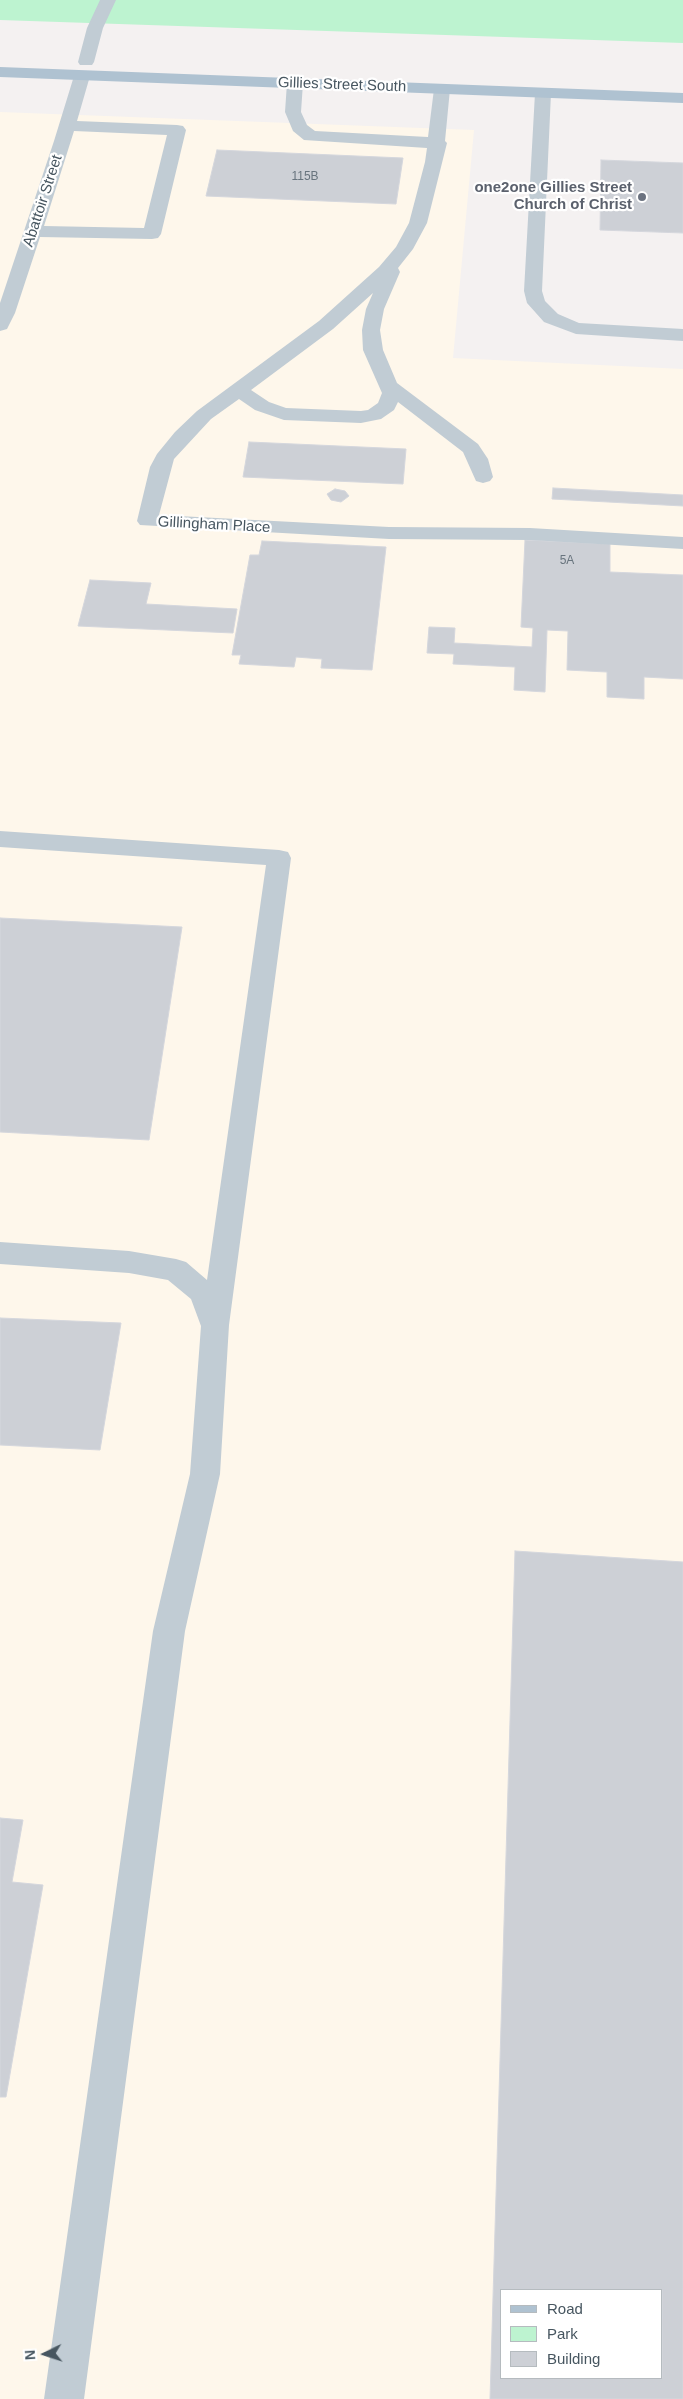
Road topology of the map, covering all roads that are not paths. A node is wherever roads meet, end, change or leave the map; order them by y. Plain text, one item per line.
1 (108, 0) edge
2 (0, 59) edge
3 (84, 69) junction
4 (0, 72) edge
5 (442, 82) junction
6 (295, 83) junction
7 (683, 84) edge
8 (544, 86) junction
9 (683, 98) edge
10 (68, 126) junction
11 (438, 143) junction
12 (33, 231) junction
13 (396, 261) junction
14 (0, 325) edge
15 (683, 335) edge
16 (388, 385) junction
17 (239, 391) junction
18 (483, 477) dead end
19 (683, 543) edge
20 (0, 839) edge
21 (0, 1254) edge
22 (215, 1325) junction
23 (64, 2399) edge

1 - 3 street, Abattoir Street
2 - 3 main road, Gillies Street South
3 - 4 main road, Gillies Street South
3 - 5 main road, Gillies Street South
3 - 6 main road, Gillies Street South
3 - 10 street, Abattoir Street
5 - 6 main road, Gillies Street South
5 - 8 main road, Gillies Street South
5 - 11 street, Gillingham Place
6 - 11 street
7 - 8 main road, Gillies Street South
8 - 9 main road, Gillies Street South
8 - 15 street
10 - 12 street, Abattoir Street
10 - 12 street
11 - 13 street, Gillingham Place
12 - 14 street, Abattoir Street
13 - 16 street
13 - 17 street, Gillingham Place
16 - 17 street
16 - 18 street
17 - 19 street, Gillingham Place
20 - 22 street
21 - 22 street
22 - 23 street

